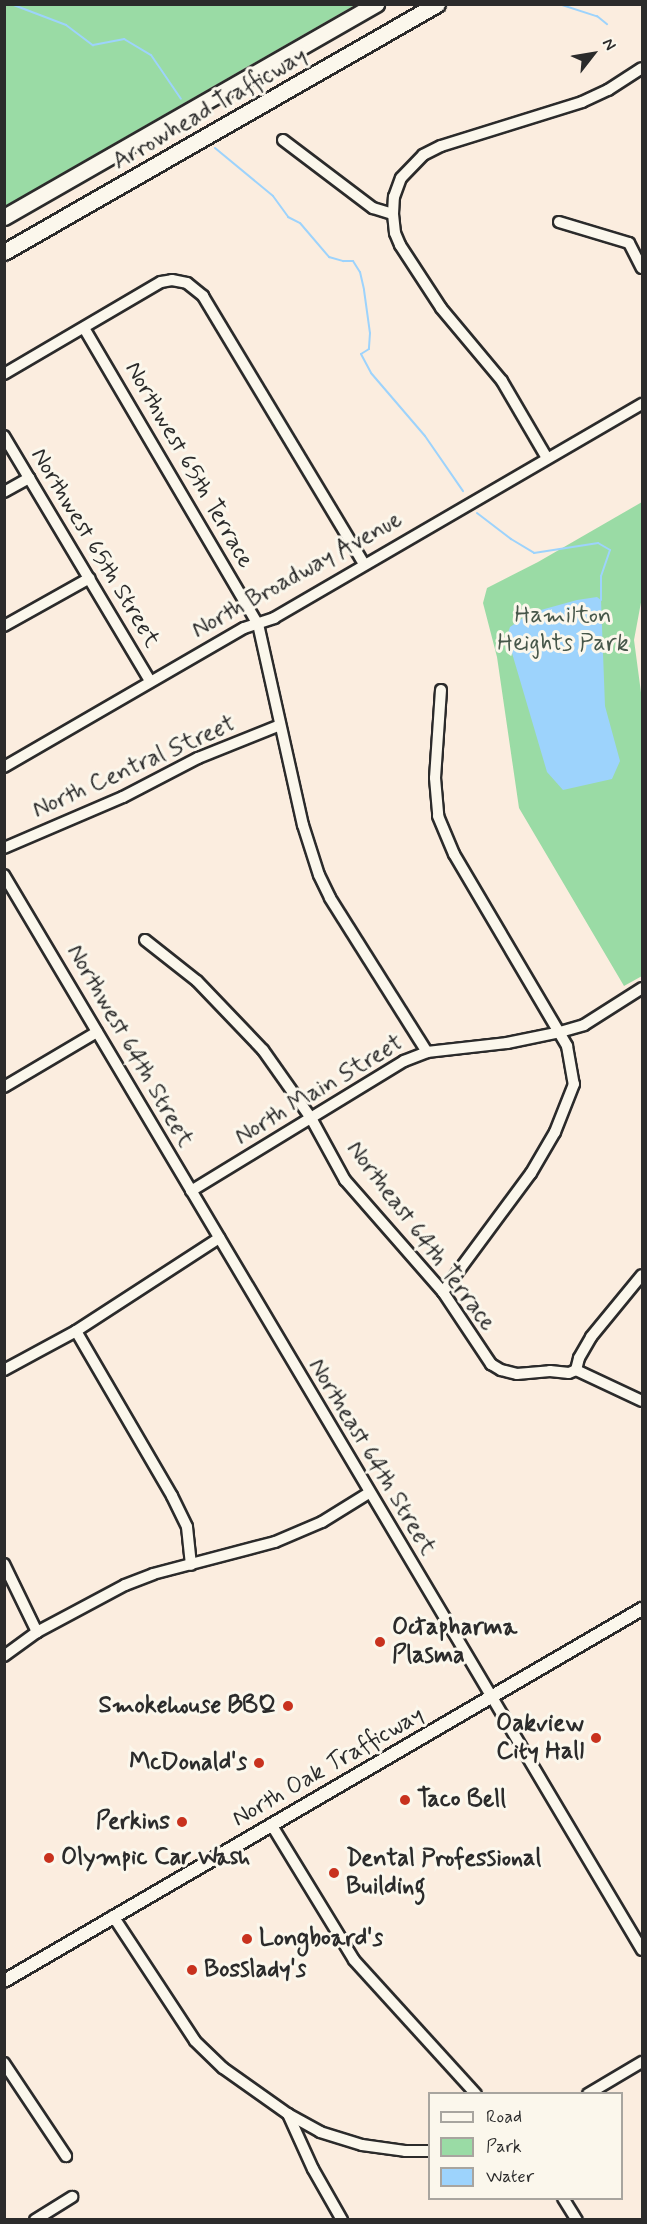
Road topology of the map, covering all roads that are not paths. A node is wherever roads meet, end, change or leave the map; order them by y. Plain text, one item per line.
1 (376, 4) edge
2 (437, 4) edge
3 (642, 68) edge
4 (283, 140) dead end
5 (393, 214) junction
6 (4, 217) edge
7 (559, 222) dead end
8 (4, 252) edge
9 (642, 268) edge
10 (84, 328) junction
11 (4, 374) edge
12 (642, 404) edge
13 (4, 436) edge
14 (547, 458) junction
15 (29, 478) junction
16 (4, 492) edge
17 (364, 564) junction
18 (90, 578) junction
19 (258, 624) junction
20 (4, 626) edge
21 (150, 681) junction
22 (441, 690) dead end
23 (280, 725) junction
24 (6, 763) edge
25 (4, 848) edge
26 (4, 875) edge
27 (145, 940) dead end
28 (642, 988) edge
29 (97, 1032) junction
30 (560, 1032) junction
31 (427, 1052) junction
32 (4, 1087) edge
33 (311, 1118) junction
34 (191, 1191) junction
35 (219, 1238) junction
36 (642, 1275) edge
37 (443, 1293) junction
38 (76, 1331) junction
39 (4, 1370) edge
40 (576, 1370) junction
41 (642, 1401) edge
42 (369, 1493) junction
43 (4, 1564) edge
44 (191, 1564) junction
45 (642, 1609) edge
46 (38, 1632) junction
47 (4, 1656) edge
48 (489, 1696) junction
49 (271, 1824) junction
50 (113, 1916) junction
51 (642, 1950) edge
52 (4, 1981) edge
53 (4, 2062) edge
54 (642, 2062) edge
55 (474, 2092) edge
56 (591, 2092) edge
57 (288, 2114) junction
58 (428, 2151) edge
59 (66, 2156) dead end
60 (72, 2198) dead end
61 (564, 2200) edge
62 (35, 2220) edge
63 (342, 2220) edge
64 (577, 2220) edge

1 - 6 highway, Arrowhead Trafficway
2 - 8 highway, Arrowhead Trafficway
3 - 5 street
4 - 5 street
5 - 14 street
7 - 9 street
10 - 11 street
10 - 17 street
10 - 19 street, Northwest 65th Terrace
12 - 14 street, North Broadway Avenue
13 - 15 street, Northwest 65th Street
14 - 17 street, North Broadway Avenue
15 - 16 street
15 - 18 street, Northwest 65th Street
17 - 19 street, North Broadway Avenue
18 - 20 street
18 - 21 street, Northwest 65th Street
19 - 21 street, North Broadway Avenue
19 - 23 street
21 - 24 street, North Broadway Avenue
22 - 30 street
23 - 25 street, North Central Street
23 - 31 street
26 - 29 street, Northwest 64th Street
27 - 33 street, Northeast 64th Terrace
28 - 30 street, North Main Street
29 - 32 street
29 - 34 street, Northwest 64th Street
30 - 31 street, North Main Street
30 - 37 street
31 - 33 street, North Main Street
33 - 34 street, North Main Street
33 - 37 street, Northeast 64th Terrace
34 - 35 street, Northwest 64th Street
35 - 38 street
35 - 42 street, Northeast 64th Street
36 - 40 street
37 - 40 street, Northeast 64th Terrace
38 - 39 street
38 - 44 street
40 - 41 street
42 - 44 street
42 - 48 street, Northeast 64th Street
43 - 46 street
44 - 46 street
45 - 48 main road, North Oak Trafficway
46 - 47 street
48 - 49 main road, North Oak Trafficway
48 - 51 street, Northeast 64th Street
49 - 50 main road, North Oak Trafficway
49 - 55 street
50 - 52 main road, North Oak Trafficway
50 - 57 street
53 - 59 street
54 - 56 street
57 - 58 street
57 - 63 street
60 - 62 street
61 - 64 street

